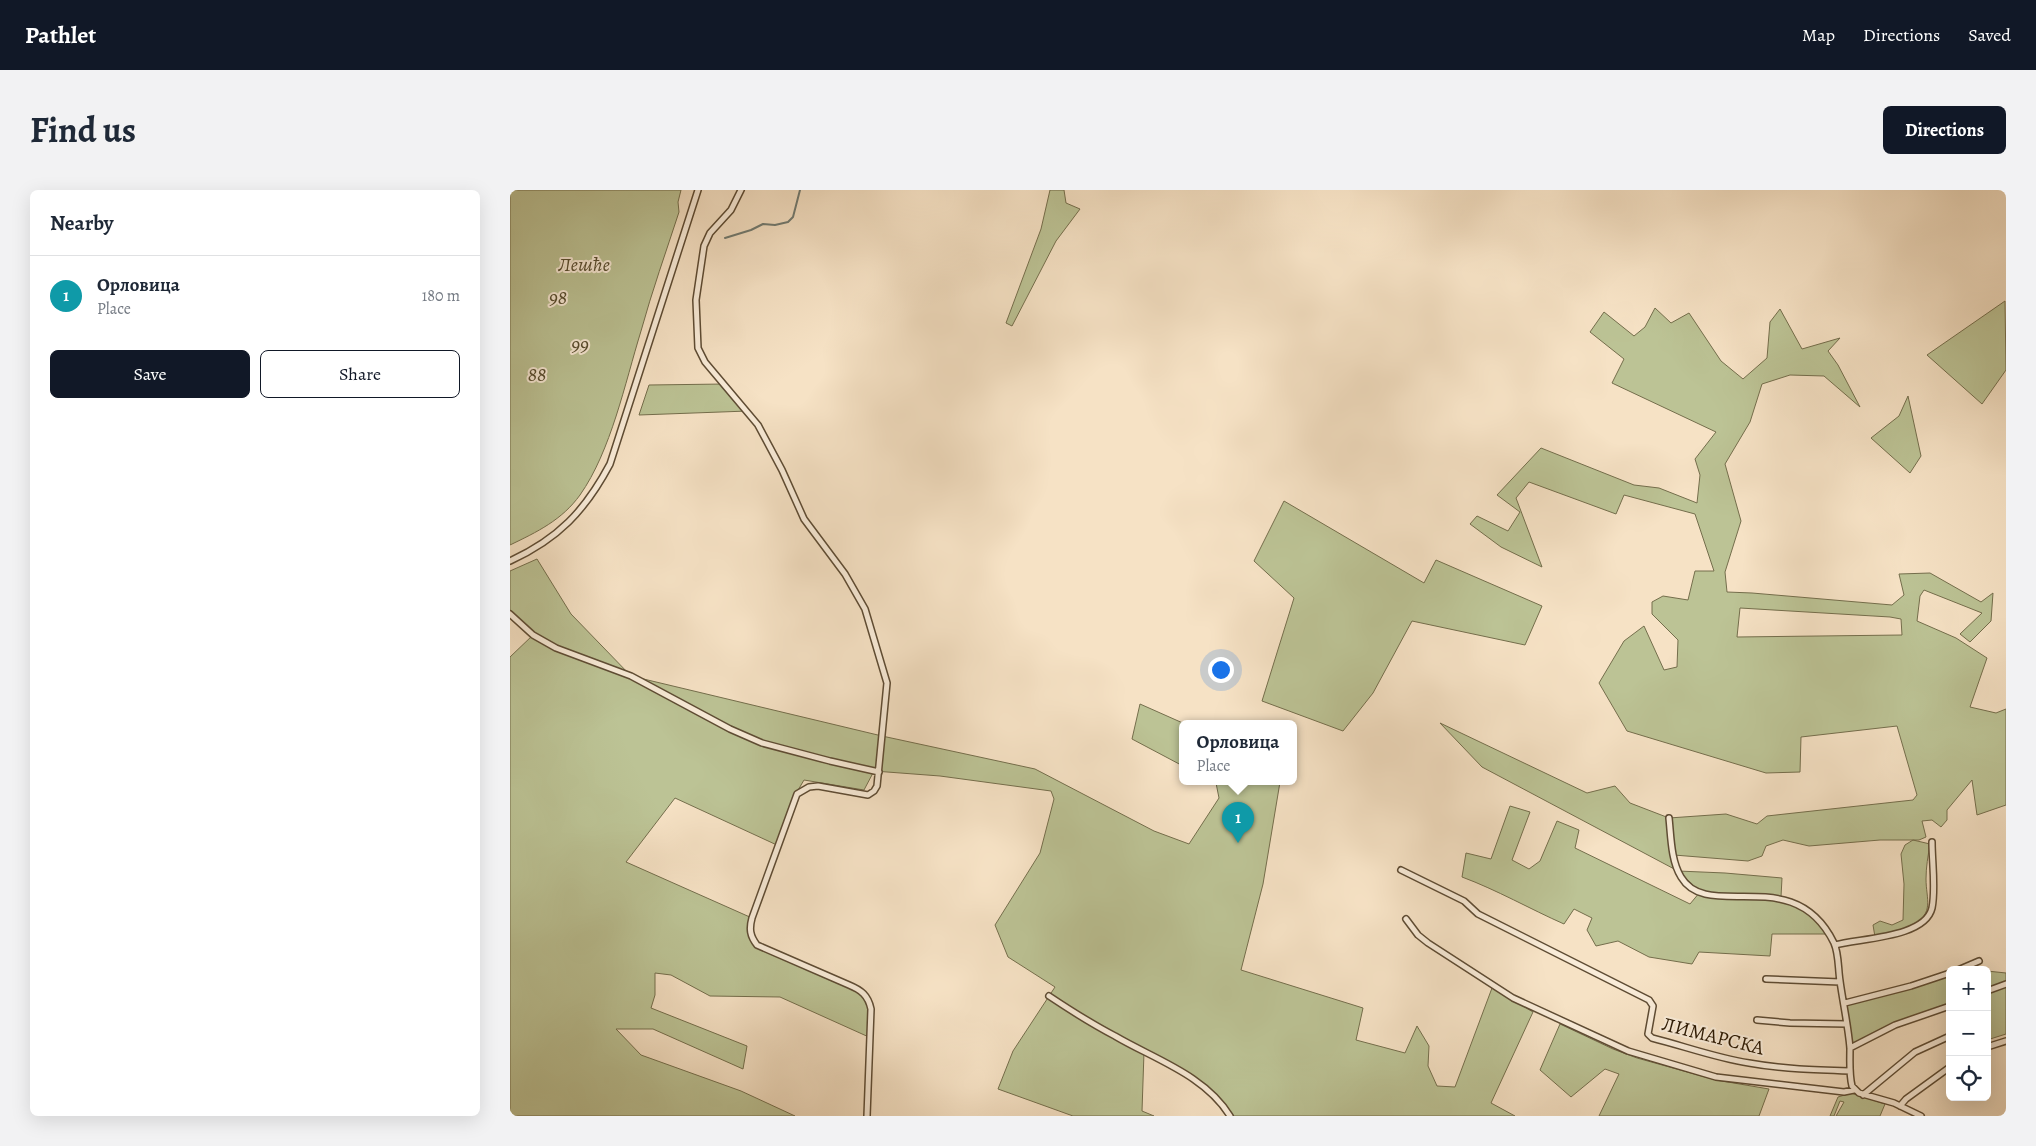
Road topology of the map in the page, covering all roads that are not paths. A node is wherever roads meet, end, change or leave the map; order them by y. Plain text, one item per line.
1 (698, 190) edge
2 (742, 190) edge
3 (510, 561) edge
4 (510, 614) edge
5 (879, 772) junction
6 (1669, 818) dead end
7 (1932, 842) dead end
8 (1401, 870) dead end
9 (1406, 919) dead end
10 (1835, 946) junction
11 (1979, 961) dead end
12 (1967, 966) edge
13 (1946, 974) edge
14 (1766, 979) dead end
15 (1840, 982) junction
16 (2006, 984) edge
17 (1991, 990) edge
18 (1049, 996) dead end
19 (1845, 1002) junction
20 (1946, 1007) edge
21 (1757, 1020) dead end
22 (1847, 1024) junction
23 (1946, 1038) edge
24 (2006, 1041) edge
25 (1991, 1047) edge
26 (1850, 1048) junction
27 (1946, 1070) edge
28 (1850, 1071) junction
29 (1854, 1090) junction
30 (1863, 1095) junction
31 (1900, 1106) junction
32 (867, 1116) edge
33 (1230, 1116) edge
34 (1922, 1116) edge

1 - 3 street
2 - 5 street
4 - 5 street
5 - 32 street
6 - 10 street
7 - 10 street
8 - 28 street, ЛИМАРСКА
9 - 29 street
10 - 15 street
11 - 12 street
13 - 19 street
14 - 15 street
15 - 19 street
16 - 17 street
18 - 33 street
19 - 22 street
20 - 26 street
21 - 22 street
22 - 26 street
23 - 30 street
24 - 25 street
26 - 28 street
27 - 31 street
28 - 29 street
29 - 30 street
30 - 31 street
31 - 34 street

